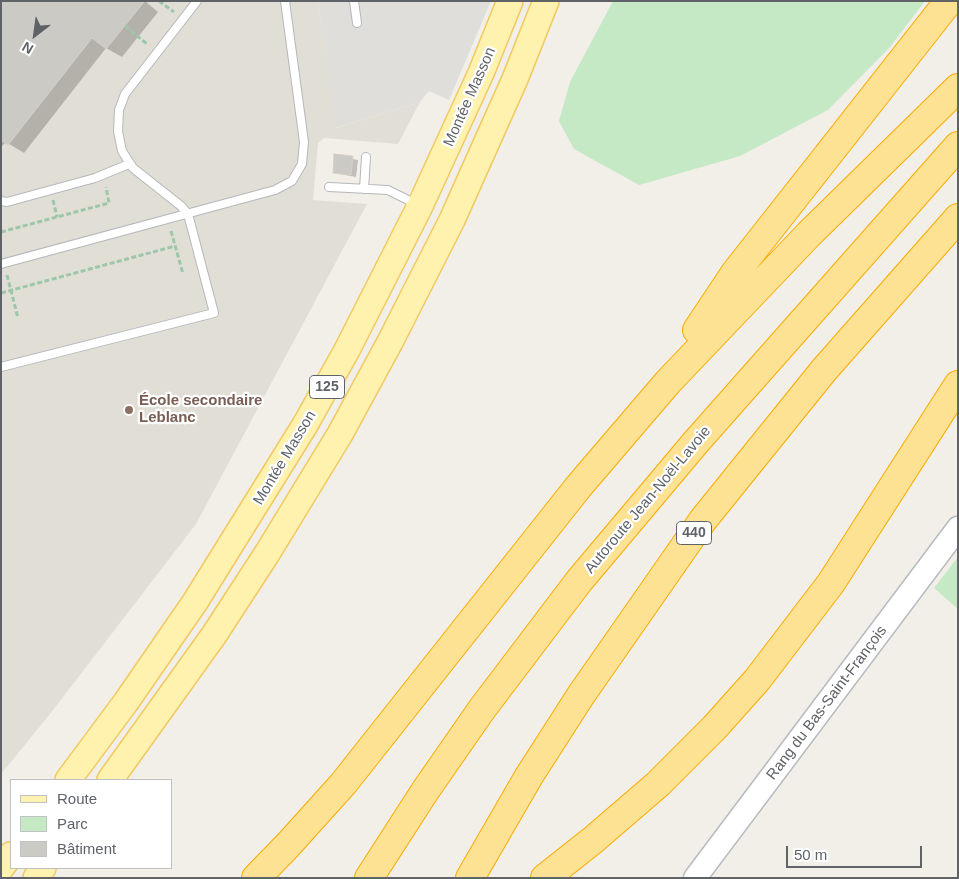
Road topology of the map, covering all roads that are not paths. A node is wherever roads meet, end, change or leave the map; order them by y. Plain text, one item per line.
1 (197, 1) edge
2 (286, 1) edge
3 (354, 1) edge
4 (510, 1) edge
5 (546, 1) edge
6 (949, 1) edge
7 (357, 23) dead end
8 (958, 88) edge
9 (958, 146) edge
10 (366, 157) dead end
11 (129, 164) junction
12 (330, 187) dead end
13 (364, 189) junction
14 (1, 201) edge
15 (420, 206) junction
16 (188, 214) junction
17 (958, 218) edge
18 (1, 264) edge
19 (1, 366) edge
20 (958, 385) edge
21 (650, 403) junction
22 (958, 528) edge
23 (69, 779) edge
24 (111, 779) edge
25 (10, 856) edge
26 (1, 868) edge
27 (256, 878) edge
28 (369, 878) edge
29 (470, 878) edge
30 (545, 878) edge
31 (695, 878) edge

1 - 11 lane
2 - 16 lane
3 - 7 lane
4 - 15 main road, Montée Masson / 125
5 - 24 main road
6 - 21 highway
8 - 21 highway
9 - 28 highway, Autoroute Jean-Noël-Lavoie
10 - 13 lane
11 - 14 lane
11 - 16 lane
12 - 13 lane
13 - 15 lane
15 - 23 main road, Montée Masson / 125
16 - 18 lane
16 - 19 lane
17 - 29 highway, 440
20 - 30 highway
21 - 27 highway
22 - 31 street, Rang du Bas-Saint-François
25 - 26 main road

